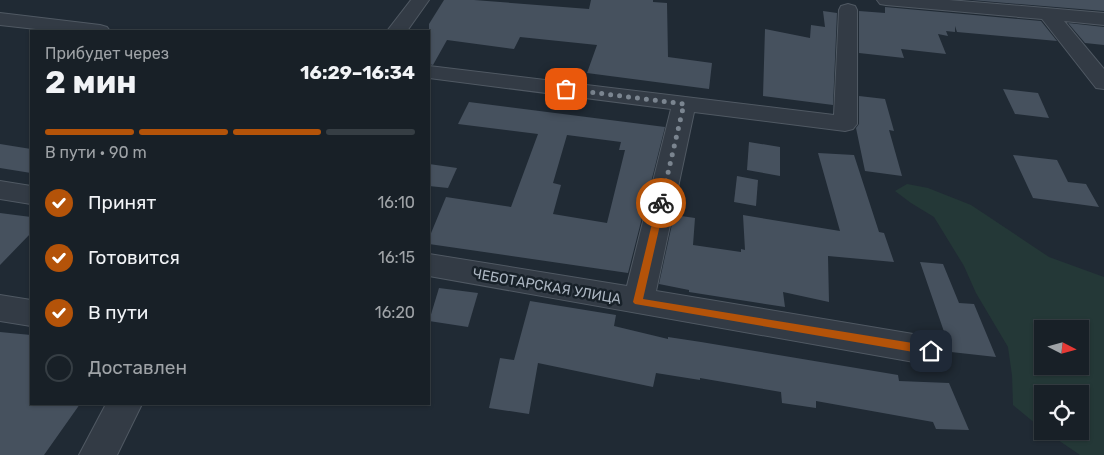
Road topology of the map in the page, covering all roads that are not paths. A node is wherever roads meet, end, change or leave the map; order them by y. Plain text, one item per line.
1 (420, 0) edge
2 (886, 0) edge
3 (848, 10) dead end
4 (1048, 14) junction
5 (0, 19) edge
6 (1104, 19) edge
7 (92, 30) edge
8 (398, 30) edge
9 (430, 72) edge
10 (1104, 83) edge
11 (684, 104) junction
12 (0, 190) edge
13 (30, 195) edge
14 (430, 264) edge
15 (638, 302) junction
16 (0, 308) edge
17 (30, 313) edge
18 (931, 351) dead end
19 (124, 405) edge
20 (97, 455) edge

1 - 8 street
2 - 4 street
3 - 11 street
4 - 6 street
4 - 10 street
5 - 7 street
9 - 11 street
11 - 15 street
12 - 13 street
14 - 15 street, ЧЕБОТАРСКАЯ УЛИЦА
15 - 18 street, ЧЕБОТАРСКАЯ УЛИЦА
16 - 17 street
19 - 20 street

